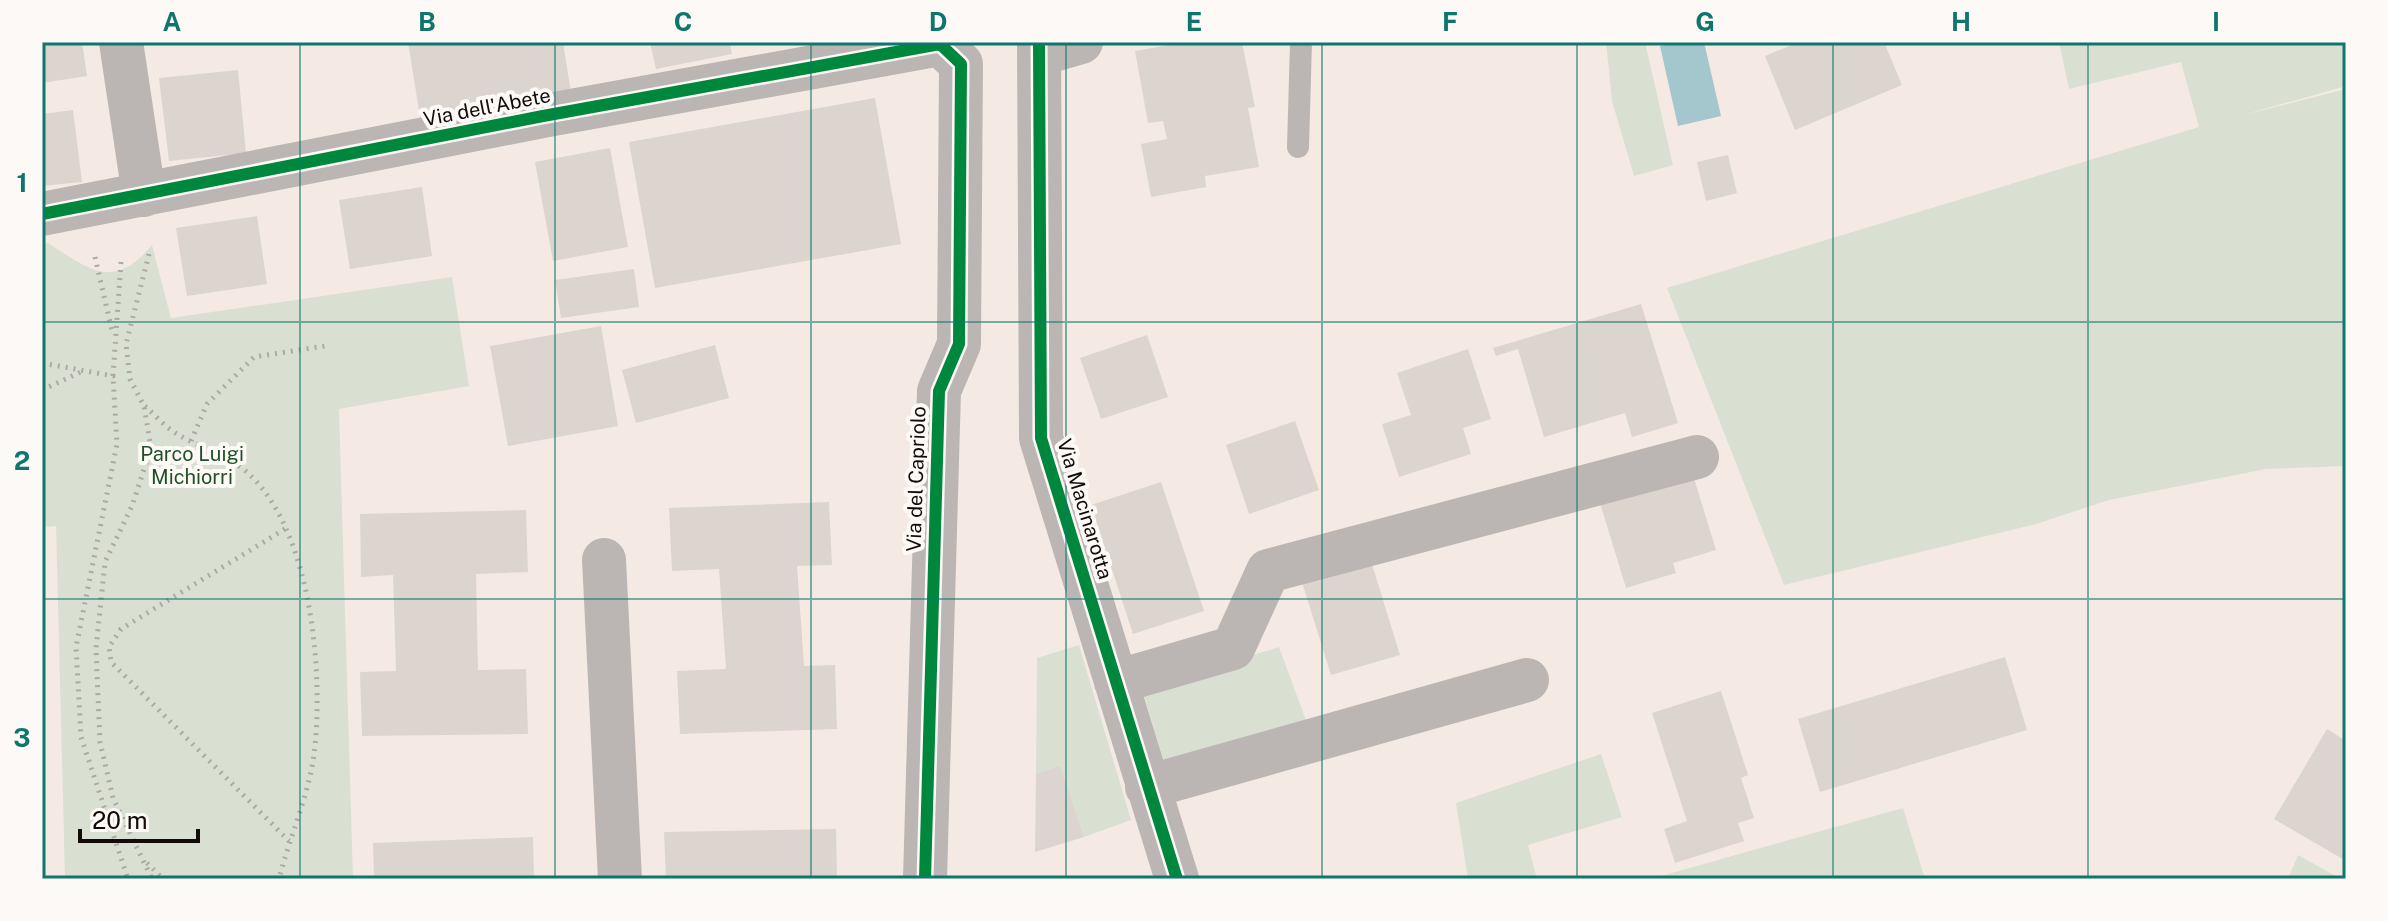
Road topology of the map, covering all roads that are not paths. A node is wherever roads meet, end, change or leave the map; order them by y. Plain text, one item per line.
1 (121, 42) edge
2 (1081, 42) edge
3 (1301, 42) edge
4 (940, 43) edge
5 (1039, 48) edge
6 (1298, 147) dead end
7 (144, 195) junction
8 (42, 214) edge
9 (1697, 457) dead end
10 (604, 560) dead end
11 (1527, 680) dead end
12 (1116, 682) junction
13 (1147, 787) junction
14 (620, 879) edge
15 (925, 879) edge
16 (1177, 879) edge

1 - 7 street
2 - 5 street
3 - 6 lane
4 - 7 street, Via dell'Abete
4 - 15 street, Via del Capriolo
5 - 12 street, Via Macinarotta
7 - 8 street, Via dell'Abete
9 - 12 street
10 - 14 street
11 - 13 street
12 - 13 street, Via Macinarotta
13 - 16 street, Via Macinarotta

